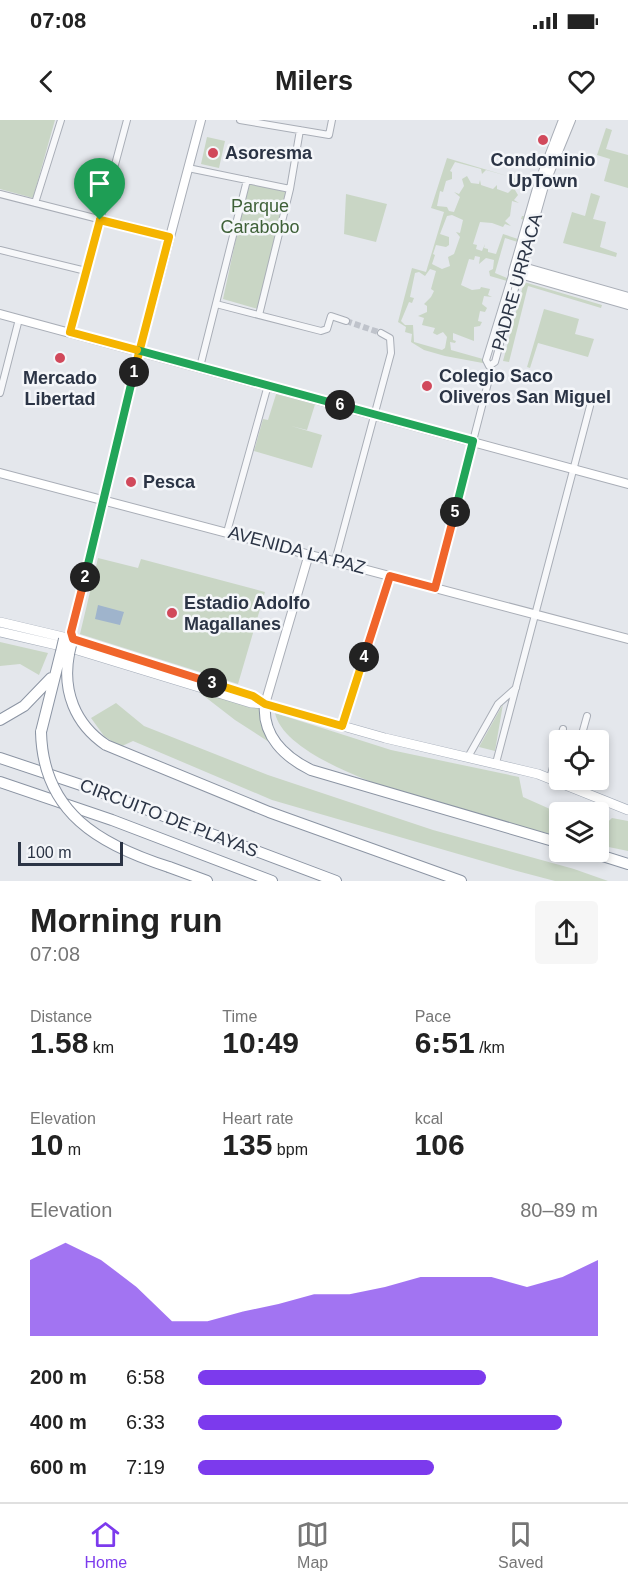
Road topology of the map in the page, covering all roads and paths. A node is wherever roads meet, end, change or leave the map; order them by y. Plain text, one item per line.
1 (61, 120) edge
2 (127, 120) edge
3 (201, 120) edge
4 (240, 120) edge
5 (332, 120) edge
6 (563, 120) edge
7 (571, 120) edge
8 (300, 130) junction
9 (188, 168) junction
10 (247, 180) junction
11 (290, 189) junction
12 (0, 194) edge
13 (35, 203) junction
14 (100, 220) junction
15 (169, 237) junction
16 (0, 250) edge
17 (517, 269) junction
18 (86, 271) junction
19 (628, 297) edge
20 (216, 304) junction
21 (628, 304) edge
22 (0, 314) edge
23 (259, 315) junction
24 (19, 319) junction
25 (346, 321) tunnel mouth
26 (70, 332) junction
27 (381, 333) dead end
28 (140, 350) junction
29 (200, 367) junction
30 (489, 379) dead end
31 (268, 385) junction
32 (0, 393) edge
33 (590, 406) dead end
34 (374, 414) junction
35 (473, 441) junction
36 (574, 469) junction
37 (0, 473) edge
38 (628, 484) edge
39 (104, 499) junction
40 (227, 532) junction
41 (309, 554) junction
42 (335, 561) junction
43 (390, 576) junction
44 (435, 588) junction
45 (537, 615) junction
46 (0, 622) edge
47 (0, 632) edge
48 (69, 638) junction
49 (628, 639) edge
50 (65, 653) junction
51 (55, 673) junction
52 (517, 688) junction
53 (265, 704) junction
54 (587, 716) dead end
55 (0, 720) edge
56 (342, 726) junction
57 (583, 730) edge
58 (468, 757) junction
59 (0, 758) edge
60 (496, 763) junction
61 (549, 778) edge
62 (0, 782) edge
63 (584, 790) edge
64 (628, 810) edge
65 (549, 840) edge
66 (609, 858) edge
67 (628, 864) edge
68 (207, 881) edge
69 (272, 881) edge
70 (336, 881) edge
71 (461, 881) edge

1 - 13 street
2 - 14 street
3 - 9 main road
4 - 8 street
5 - 8 street
6 - 17 main road, PADRE URRACA
7 - 17 main road, PADRE URRACA
8 - 11 street
9 - 10 street
9 - 15 main road
10 - 11 street
10 - 20 street
11 - 23 street
12 - 13 street
13 - 14 street
14 - 15 street
14 - 18 street
15 - 28 main road
16 - 18 street
17 - 17 street, PADRE URRACA
17 - 19 main road
17 - 21 main road
18 - 26 street
20 - 23 street
20 - 29 street
22 - 24 main road
23 - 25 street
24 - 26 main road
24 - 32 street
26 - 28 main road
27 - 34 street
28 - 29 main road
28 - 39 main road
29 - 31 main road
30 - 35 street
31 - 34 main road
31 - 40 street
33 - 36 street
34 - 35 main road
34 - 42 street
35 - 36 main road
35 - 44 street
36 - 38 main road
36 - 45 street
37 - 39 main road, AVENIDA LA PAZ
39 - 40 main road, AVENIDA LA PAZ
39 - 48 main road
40 - 41 main road, AVENIDA LA PAZ
41 - 42 main road, AVENIDA LA PAZ
41 - 53 main road
42 - 43 main road, AVENIDA LA PAZ
43 - 44 main road, AVENIDA LA PAZ
43 - 56 street
44 - 45 main road, AVENIDA LA PAZ
45 - 49 main road, AVENIDA LA PAZ
45 - 52 street
46 - 48 main road
47 - 53 main road
48 - 50 highway, bridge
48 - 53 main road
50 - 51 highway
50 - 71 highway
51 - 55 highway
51 - 68 highway, bridge
52 - 58 street
52 - 60 street
53 - 56 main road
53 - 65 highway
54 - 57 street
56 - 58 main road
58 - 60 main road
59 - 70 highway, CIRCUITO DE PLAYAS
60 - 61 main road
62 - 69 highway, CIRCUITO DE PLAYAS
63 - 64 main road
66 - 67 highway

